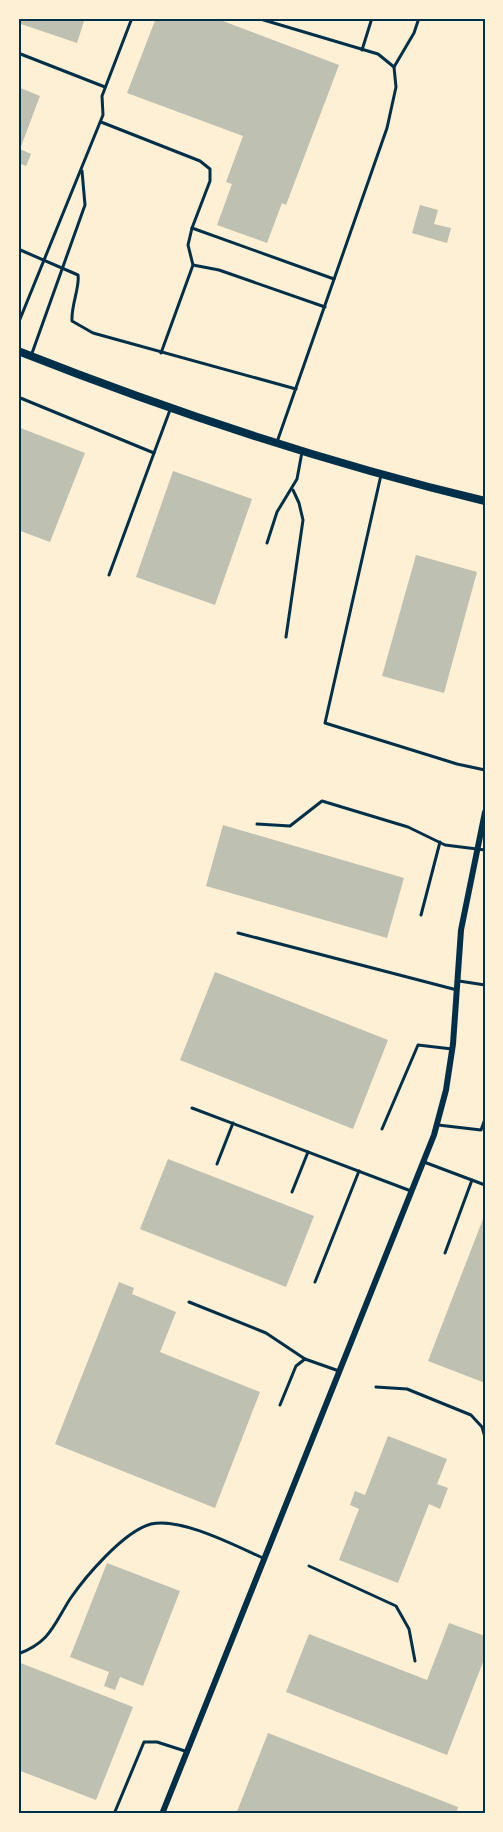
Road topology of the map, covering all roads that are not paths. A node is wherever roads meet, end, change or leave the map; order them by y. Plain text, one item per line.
1 (132, 18) edge
2 (257, 18) edge
3 (372, 18) edge
4 (419, 18) edge
5 (362, 50) junction
6 (18, 53) edge
7 (394, 67) junction
8 (105, 87) junction
9 (100, 122) junction
10 (81, 169) junction
11 (192, 228) junction
12 (18, 249) edge
13 (44, 259) junction
14 (193, 266) junction
15 (63, 267) junction
16 (334, 279) junction
17 (325, 307) junction
18 (18, 324) edge
19 (18, 351) edge
20 (161, 353) junction
21 (31, 356) junction
22 (296, 389) junction
23 (18, 398) edge
24 (171, 408) junction
25 (277, 443) junction
26 (303, 450) junction
27 (154, 453) junction
28 (382, 473) junction
29 (293, 490) junction
30 (485, 501) edge
31 (267, 543) dead end
32 (109, 575) dead end
33 (286, 637) dead end
34 (485, 770) edge
35 (485, 812) edge
36 (257, 824) dead end
37 (440, 842) junction
38 (477, 849) junction
39 (485, 850) edge
40 (421, 915) dead end
41 (238, 933) dead end
42 (457, 981) junction
43 (485, 985) edge
44 (457, 990) junction
45 (452, 1049) junction
46 (192, 1108) dead end
47 (485, 1119) edge
48 (233, 1123) junction
49 (437, 1125) junction
50 (382, 1129) dead end
51 (308, 1152) junction
52 (424, 1162) junction
53 (217, 1164) dead end
54 (359, 1171) junction
55 (472, 1180) junction
56 (485, 1185) edge
57 (412, 1191) junction
58 (292, 1192) dead end
59 (445, 1253) dead end
60 (315, 1282) dead end
61 (189, 1302) dead end
62 (305, 1359) junction
63 (340, 1372) junction
64 (376, 1387) dead end
65 (280, 1405) dead end
66 (485, 1437) edge
67 (265, 1559) junction
68 (309, 1566) dead end
69 (18, 1654) edge
70 (415, 1660) dead end
71 (187, 1752) junction
72 (114, 1814) edge
73 (162, 1814) edge

1 - 8 lane
2 - 5 lane
3 - 5 lane
4 - 7 lane
5 - 7 lane
6 - 8 lane
7 - 16 lane
8 - 9 lane
9 - 10 lane
9 - 11 lane
10 - 13 lane
10 - 15 lane
11 - 14 lane
11 - 16 lane
12 - 13 lane
13 - 15 lane
13 - 18 lane
14 - 17 lane
14 - 20 lane
15 - 20 lane
15 - 21 lane
16 - 17 lane
17 - 22 lane
19 - 21 main road
20 - 22 lane
21 - 24 main road
22 - 25 lane
23 - 27 lane
24 - 25 main road
24 - 27 lane
25 - 26 main road
26 - 28 main road
26 - 29 lane
27 - 32 lane
28 - 30 main road
28 - 34 lane
29 - 31 lane
29 - 33 lane
35 - 38 street
36 - 37 lane
37 - 38 lane
37 - 40 lane
38 - 39 lane
38 - 42 street
41 - 44 lane
42 - 43 lane
42 - 44 street
44 - 45 street
45 - 49 street
45 - 50 lane
46 - 48 lane
47 - 49 lane
48 - 51 lane
48 - 53 lane
49 - 52 street
51 - 54 lane
51 - 58 lane
52 - 55 lane
52 - 57 street
54 - 57 lane
54 - 60 lane
55 - 56 lane
55 - 59 lane
57 - 63 street
61 - 62 lane
62 - 63 lane
62 - 65 lane
63 - 67 street
64 - 66 lane
67 - 69 lane
67 - 71 street
68 - 70 lane
71 - 72 lane
71 - 73 street

